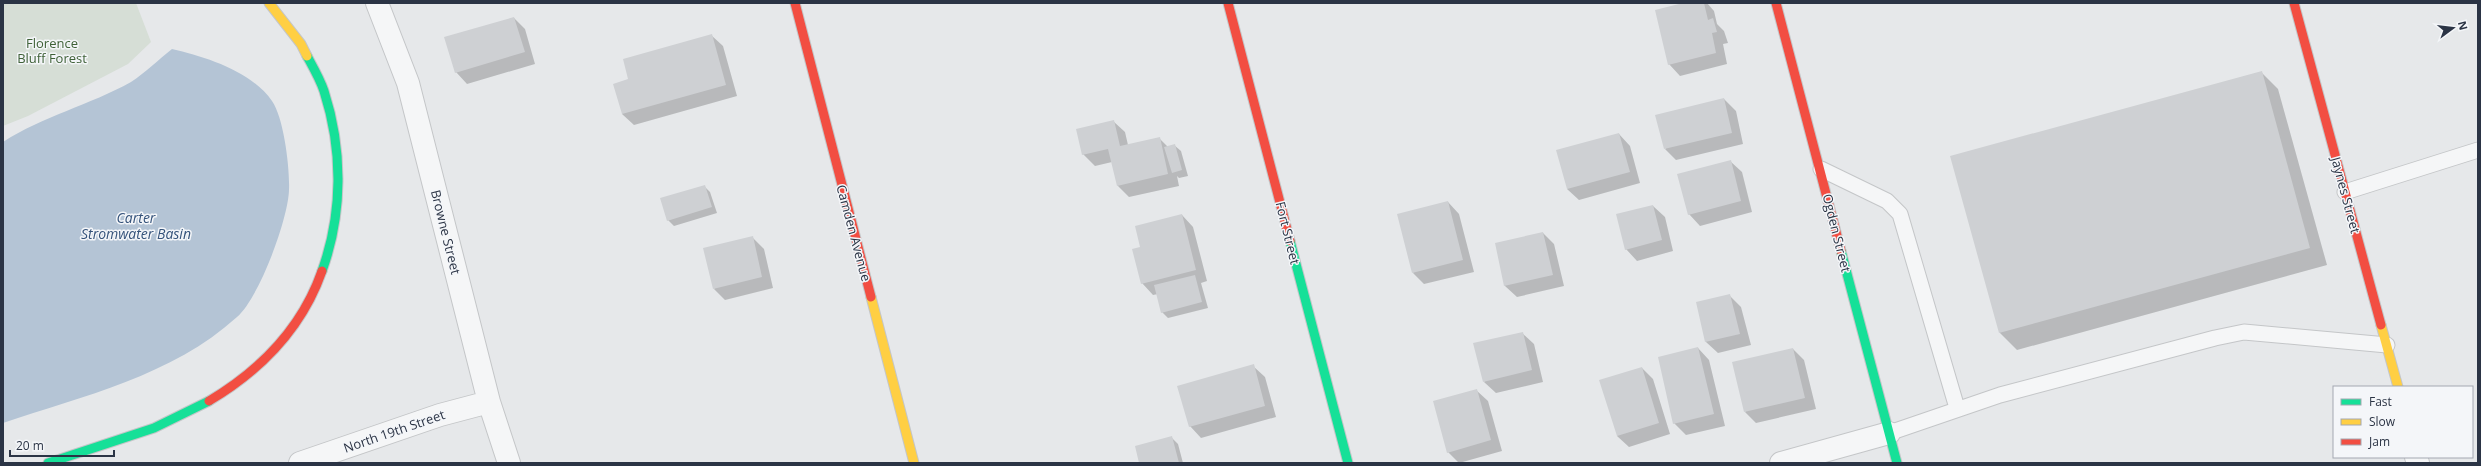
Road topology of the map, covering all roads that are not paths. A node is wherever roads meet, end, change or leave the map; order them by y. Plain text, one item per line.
1 (269, 3) edge
2 (377, 3) edge
3 (795, 3) edge
4 (1228, 3) edge
5 (1776, 3) edge
6 (2294, 3) edge
7 (2478, 150) edge
8 (1821, 169) junction
9 (2345, 192) junction
10 (2387, 345) junction
11 (2398, 386) edge
12 (489, 402) junction
13 (1957, 408) junction
14 (1889, 433) junction
15 (48, 463) edge
16 (300, 463) edge
17 (509, 463) edge
18 (914, 463) edge
19 (1348, 463) edge
20 (1781, 463) edge
21 (1897, 463) edge

1 - 15 street
2 - 12 street, Browne Street
3 - 18 street, Camden Avenue
4 - 19 street, Fort Street
5 - 8 street, Ogden Street
6 - 9 street, Jaynes Street
7 - 9 lane
8 - 13 lane
8 - 14 street, Ogden Street
9 - 10 street, Jaynes Street
10 - 11 street, Jaynes Street
10 - 13 lane
12 - 16 street, North 19th Street
12 - 17 street, Browne Street
13 - 14 lane
14 - 20 street
14 - 21 street, Ogden Street

